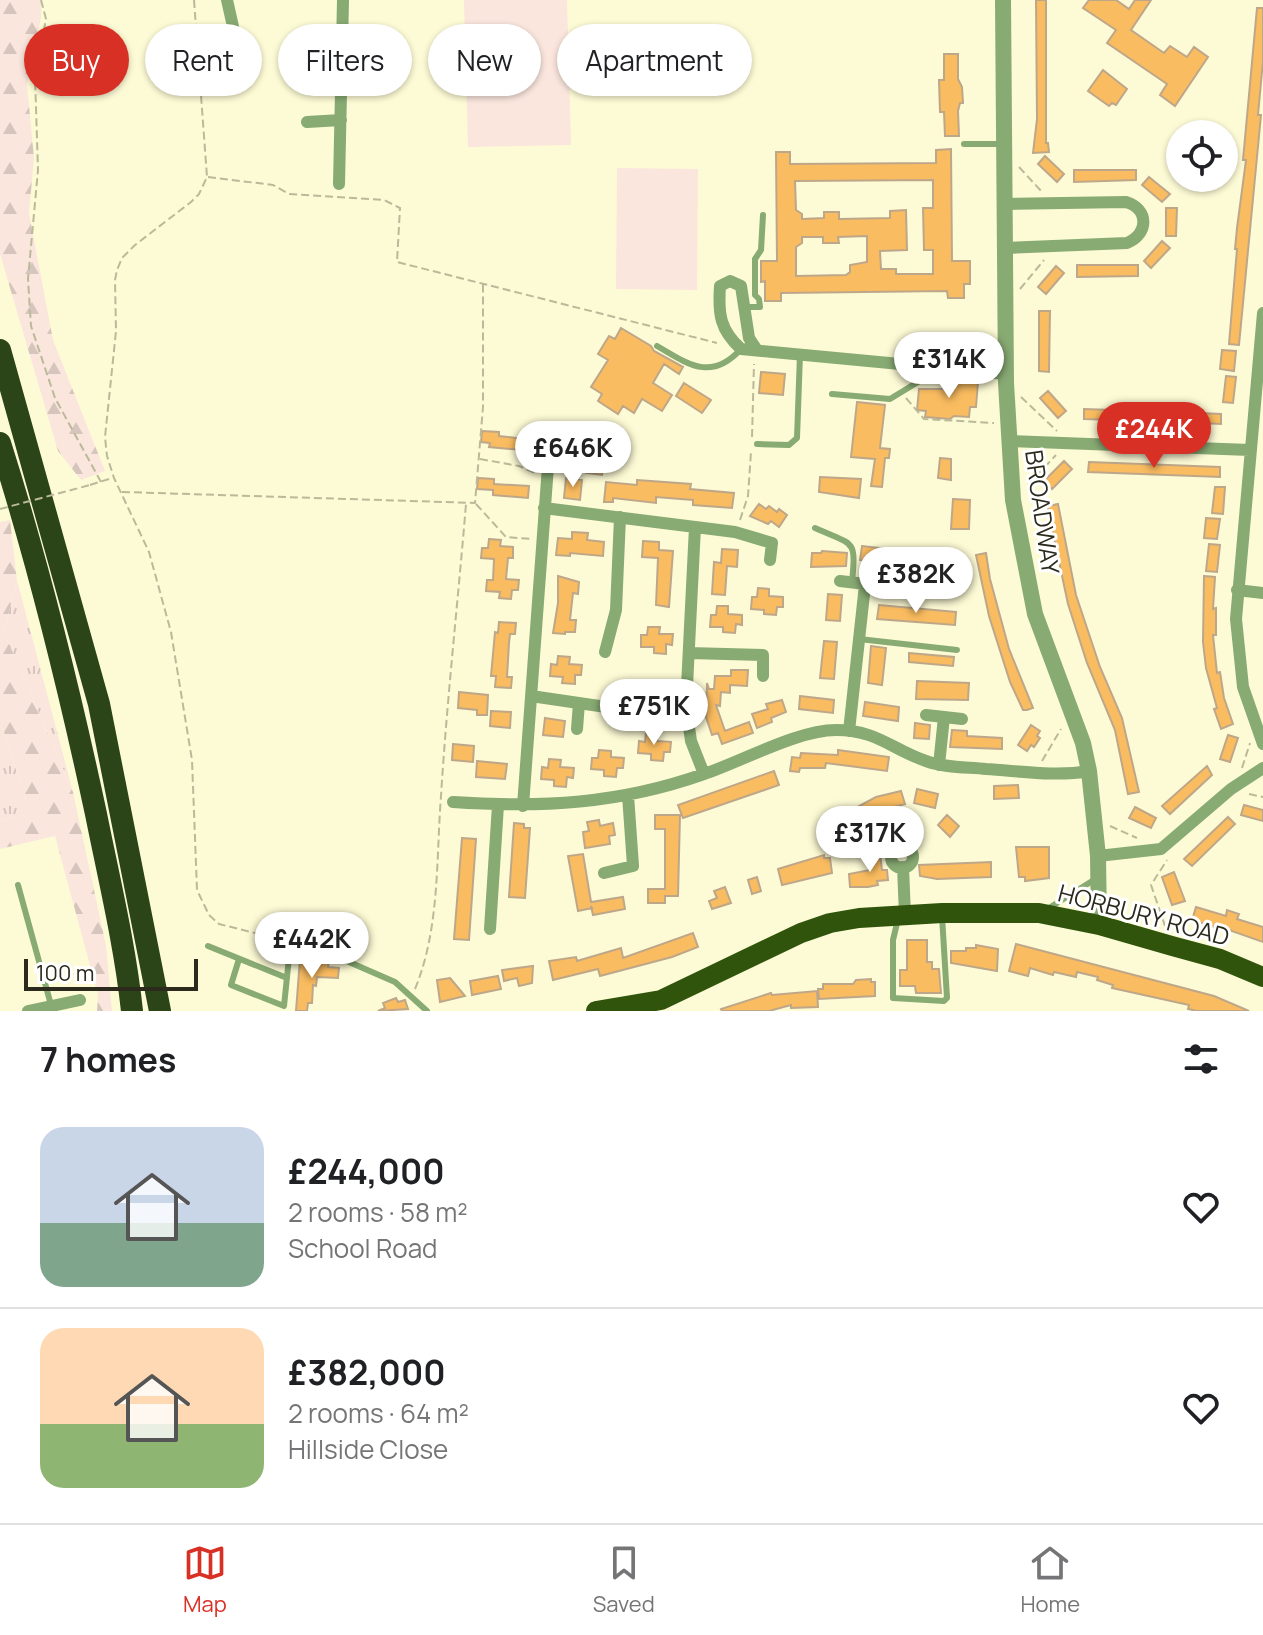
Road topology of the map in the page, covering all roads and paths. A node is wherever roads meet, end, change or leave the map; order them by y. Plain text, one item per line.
1 (41, 0) edge
2 (194, 0) edge
3 (227, 0) edge
4 (343, 0) edge
5 (1003, 0) edge
6 (232, 24) edge
7 (341, 120) junction
8 (307, 122) dead end
9 (964, 144) dead end
10 (1004, 148) junction
11 (207, 177) junction
12 (339, 184) dead end
13 (1053, 203) junction
14 (1005, 204) junction
15 (763, 215) dead end
16 (1055, 247) junction
17 (1005, 248) junction
18 (483, 283) junction
19 (1006, 306) junction
20 (745, 307) junction
21 (1263, 313) edge
22 (1262, 331) edge
23 (657, 346) dead end
24 (741, 349) junction
25 (0, 350) edge
26 (757, 350) junction
27 (800, 354) junction
28 (940, 368) junction
29 (1006, 374) junction
30 (902, 393) junction
31 (832, 394) dead end
32 (1007, 423) junction
33 (550, 439) dead end
34 (1008, 441) junction
35 (0, 443) edge
36 (757, 444) dead end
37 (1250, 450) junction
38 (479, 459) junction
39 (114, 478) junction
40 (546, 481) junction
41 (101, 482) junction
42 (120, 492) junction
43 (466, 502) junction
44 (475, 503) junction
45 (544, 508) junction
46 (0, 509) edge
47 (620, 517) junction
48 (695, 527) junction
49 (815, 528) dead end
50 (542, 540) junction
51 (770, 560) dead end
52 (898, 572) dead end
53 (846, 582) joint
54 (865, 585) junction
55 (896, 588) junction
56 (1237, 590) junction
57 (941, 593) dead end
58 (1263, 593) edge
59 (859, 639) junction
60 (957, 650) dead end
61 (605, 652) dead end
62 (689, 653) junction
63 (763, 676) dead end
64 (531, 696) junction
65 (579, 703) junction
66 (606, 707) dead end
67 (1072, 710) junction
68 (926, 715) dead end
69 (944, 717) junction
70 (962, 719) dead end
71 (1256, 725) junction
72 (577, 729) dead end
73 (849, 731) junction
74 (1263, 744) edge
75 (939, 765) junction
76 (1263, 768) edge
77 (1089, 771) junction
78 (1035, 772) junction
79 (704, 774) junction
80 (1237, 784) junction
81 (628, 795) junction
82 (453, 802) dead end
83 (498, 805) junction
84 (523, 806) junction
85 (1094, 818) junction
86 (1161, 849) junction
87 (1098, 856) junction
88 (903, 867) dead end
89 (604, 873) dead end
90 (1099, 877) junction
91 (18, 885) dead end
92 (491, 913) junction
93 (507, 913) dead end
94 (942, 913) junction
95 (1039, 913) junction
96 (901, 915) junction
97 (1099, 925) junction
98 (490, 929) dead end
99 (296, 943) junction
100 (208, 946) dead end
101 (1172, 946) junction
102 (239, 959) junction
103 (1263, 977) edge
104 (287, 978) junction
105 (413, 995) junction
106 (80, 1000) dead end
107 (51, 1005) junction
108 (662, 1006) edge
109 (28, 1011) edge
110 (132, 1011) edge
111 (160, 1011) edge
112 (427, 1011) edge
113 (596, 1011) edge

1 - 41 path
2 - 11 path
3 - 6 street
4 - 7 street
5 - 10 street, BROADWAY
7 - 8 street
7 - 12 street
9 - 10 lane
10 - 13 path
10 - 14 street, BROADWAY
11 - 18 path
11 - 39 path
13 - 14 street
13 - 16 street
14 - 17 street, BROADWAY
15 - 20 lane
16 - 17 street
16 - 19 path
17 - 19 street, BROADWAY
18 - 24 path
18 - 38 path
19 - 29 street, BROADWAY
20 - 24 street
20 - 26 street
21 - 22 street
22 - 37 street
23 - 24 lane
24 - 26 street
25 - 111 highway
26 - 27 street
27 - 28 street
27 - 36 lane
28 - 29 street
28 - 30 lane
29 - 32 street, BROADWAY
30 - 31 lane
30 - 32 path
32 - 34 street, BROADWAY
33 - 40 street
34 - 37 street
34 - 67 street, BROADWAY
35 - 110 highway
37 - 56 street
38 - 40 path
38 - 44 path
39 - 41 path
39 - 42 path
40 - 45 street
41 - 46 path, bridge
42 - 43 path
42 - 99 path
43 - 44 path
43 - 105 path
44 - 50 path
45 - 47 street
45 - 50 street
47 - 48 street
47 - 61 street
48 - 51 street
48 - 62 street
49 - 53 lane
50 - 64 street
52 - 55 street
53 - 54 street
54 - 55 street
54 - 59 street
55 - 57 street
56 - 58 street
56 - 71 street
59 - 60 lane
59 - 73 street
62 - 63 street
62 - 79 street
64 - 65 street
64 - 84 street
65 - 66 street
65 - 72 street
67 - 77 street, BROADWAY
67 - 78 path
68 - 69 street
69 - 70 street
69 - 75 street
71 - 74 street
71 - 80 path
73 - 75 street
73 - 79 street
75 - 78 street
76 - 80 street
77 - 78 street
77 - 85 street, BROADWAY
79 - 81 street
80 - 86 street
81 - 84 street
81 - 89 street
82 - 83 street
83 - 84 street
83 - 92 street
85 - 86 path
85 - 87 street, BROADWAY
86 - 87 street
86 - 101 path
87 - 90 street, BROADWAY
88 - 96 street
90 - 95 lane
90 - 97 street, BROADWAY
91 - 107 lane
92 - 93 street
92 - 98 street
94 - 95 highway, HORBURY ROAD
94 - 96 highway, HORBURY ROAD
94 - 96 lane
95 - 97 highway, HORBURY ROAD
96 - 108 highway, HORBURY ROAD
97 - 101 highway, HORBURY ROAD
99 - 104 lane
99 - 105 lane
100 - 102 lane
101 - 103 highway, HORBURY ROAD
102 - 104 lane
102 - 104 lane
105 - 112 lane
106 - 107 street
107 - 109 street
108 - 113 highway, HORBURY ROAD

